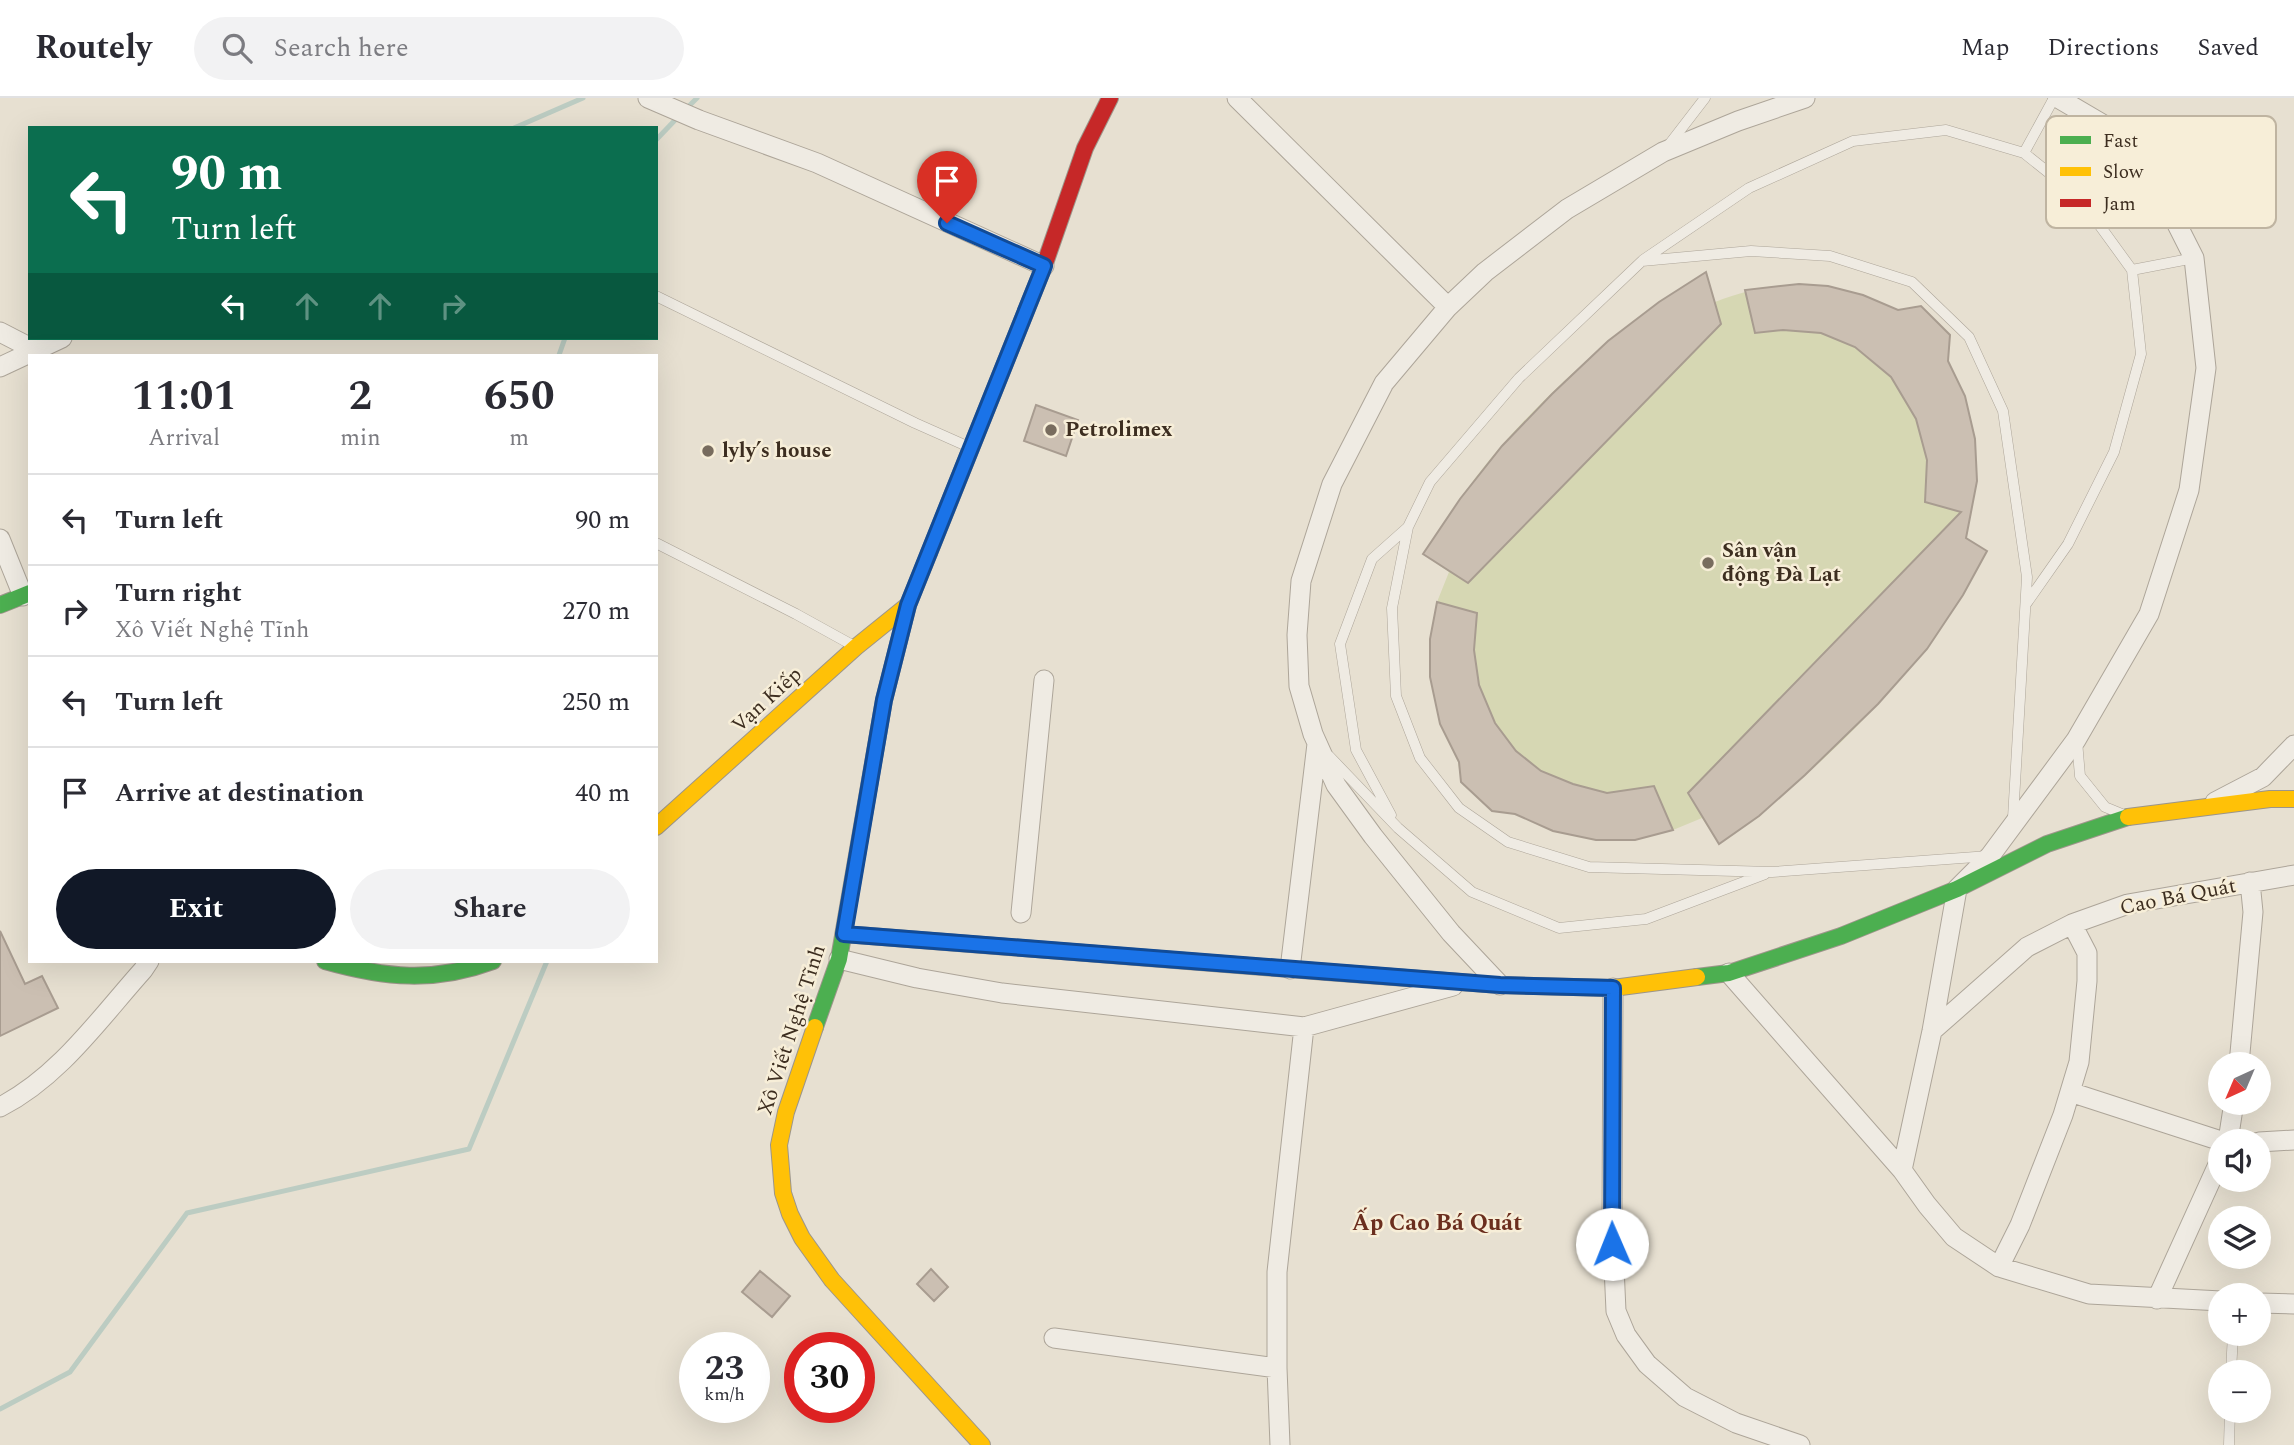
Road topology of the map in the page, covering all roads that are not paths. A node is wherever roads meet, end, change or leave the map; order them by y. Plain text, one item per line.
1 (648, 98) edge
2 (1110, 98) edge
3 (1237, 98) edge
4 (1705, 98) edge
5 (1805, 98) edge
6 (2056, 98) edge
7 (2088, 116) edge
8 (1663, 152) junction
9 (2024, 153) junction
10 (2046, 171) edge
11 (2102, 228) edge
12 (2179, 228) edge
13 (2194, 258) junction
14 (1642, 261) junction
15 (1044, 266) junction
16 (2132, 270) junction
17 (658, 297) edge
18 (1448, 307) junction
19 (0, 332) edge
20 (57, 340) edge
21 (33, 349) junction
22 (0, 367) edge
23 (972, 449) junction
24 (1408, 527) junction
25 (0, 539) edge
26 (658, 544) edge
27 (26, 594) edge
28 (0, 605) edge
29 (908, 605) junction
30 (2026, 605) junction
31 (856, 647) junction
32 (1044, 680) dead end
33 (2076, 740) junction
34 (1317, 744) junction
35 (2294, 745) edge
36 (2294, 799) edge
37 (2208, 806) junction
38 (2129, 817) junction
39 (658, 825) edge
40 (2013, 825) junction
41 (1398, 828) junction
42 (1990, 856) junction
43 (1772, 872) junction
44 (2294, 876) edge
45 (2250, 882) junction
46 (1957, 889) junction
47 (1021, 912) dead end
48 (2072, 924) junction
49 (844, 934) junction
50 (839, 959) junction
51 (148, 963) edge
52 (331, 963) edge
53 (487, 963) edge
54 (1290, 969) junction
55 (1729, 973) junction
56 (1467, 983) junction
57 (1500, 985) junction
58 (1613, 988) junction
59 (1304, 1027) junction
60 (1932, 1031) junction
61 (2240, 1052) edge
62 (2070, 1092) junction
63 (0, 1107) edge
64 (2208, 1137) edge
65 (2294, 1140) edge
66 (2271, 1141) edge
67 (1902, 1170) junction
68 (2208, 1187) edge
69 (1999, 1267) junction
70 (2157, 1299) junction
71 (2208, 1301) edge
72 (2271, 1303) edge
73 (2294, 1304) edge
74 (1054, 1338) dead end
75 (1277, 1368) junction
76 (2230, 1423) edge
77 (982, 1445) edge
78 (1280, 1445) edge
79 (1800, 1445) edge
80 (2229, 1445) edge

1 - 15 street
2 - 15 street, Xô Viết Nghệ Tĩnh
3 - 18 street
4 - 8 lane
5 - 8 street
6 - 7 street
6 - 9 lane
8 - 18 street
9 - 10 lane
9 - 14 lane
11 - 16 lane
12 - 13 street
13 - 16 lane
13 - 33 street
14 - 24 lane
14 - 30 lane
15 - 23 street, Xô Viết Nghệ Tĩnh
16 - 30 lane
17 - 23 lane
18 - 34 street
19 - 21 street
20 - 21 street
21 - 22 street
23 - 29 street, Xô Viết Nghệ Tĩnh
24 - 41 lane
24 - 43 lane
25 - 27 street
26 - 31 lane
27 - 28 street
29 - 31 street, Vạn Kiếp
29 - 49 street, Xô Viết Nghệ Tĩnh
30 - 40 lane
31 - 39 street, Vạn Kiếp
32 - 47 street
33 - 38 lane
33 - 40 street
34 - 41 lane
34 - 54 street
34 - 57 street
35 - 37 street
36 - 37 street
37 - 38 street
38 - 46 street
40 - 42 street
41 - 43 lane
42 - 43 lane
42 - 46 street
44 - 45 street, Cao Bá Quát
45 - 48 street, Cao Bá Quát
45 - 61 street
46 - 55 street
46 - 60 street
48 - 60 street, Cao Bá Quát
48 - 62 street
49 - 50 street, Xô Viết Nghệ Tĩnh
49 - 54 street
50 - 59 street
50 - 77 street, Xô Viết Nghệ Tĩnh
51 - 63 street
52 - 53 street
54 - 56 street
55 - 58 street
55 - 67 street
56 - 57 street
56 - 59 street
57 - 58 street
58 - 79 street
59 - 75 street
60 - 67 street
62 - 64 street
62 - 69 street
65 - 66 street
67 - 69 street
68 - 70 street
69 - 70 street
70 - 71 street
72 - 73 street
74 - 75 street
75 - 78 street
76 - 80 lane

